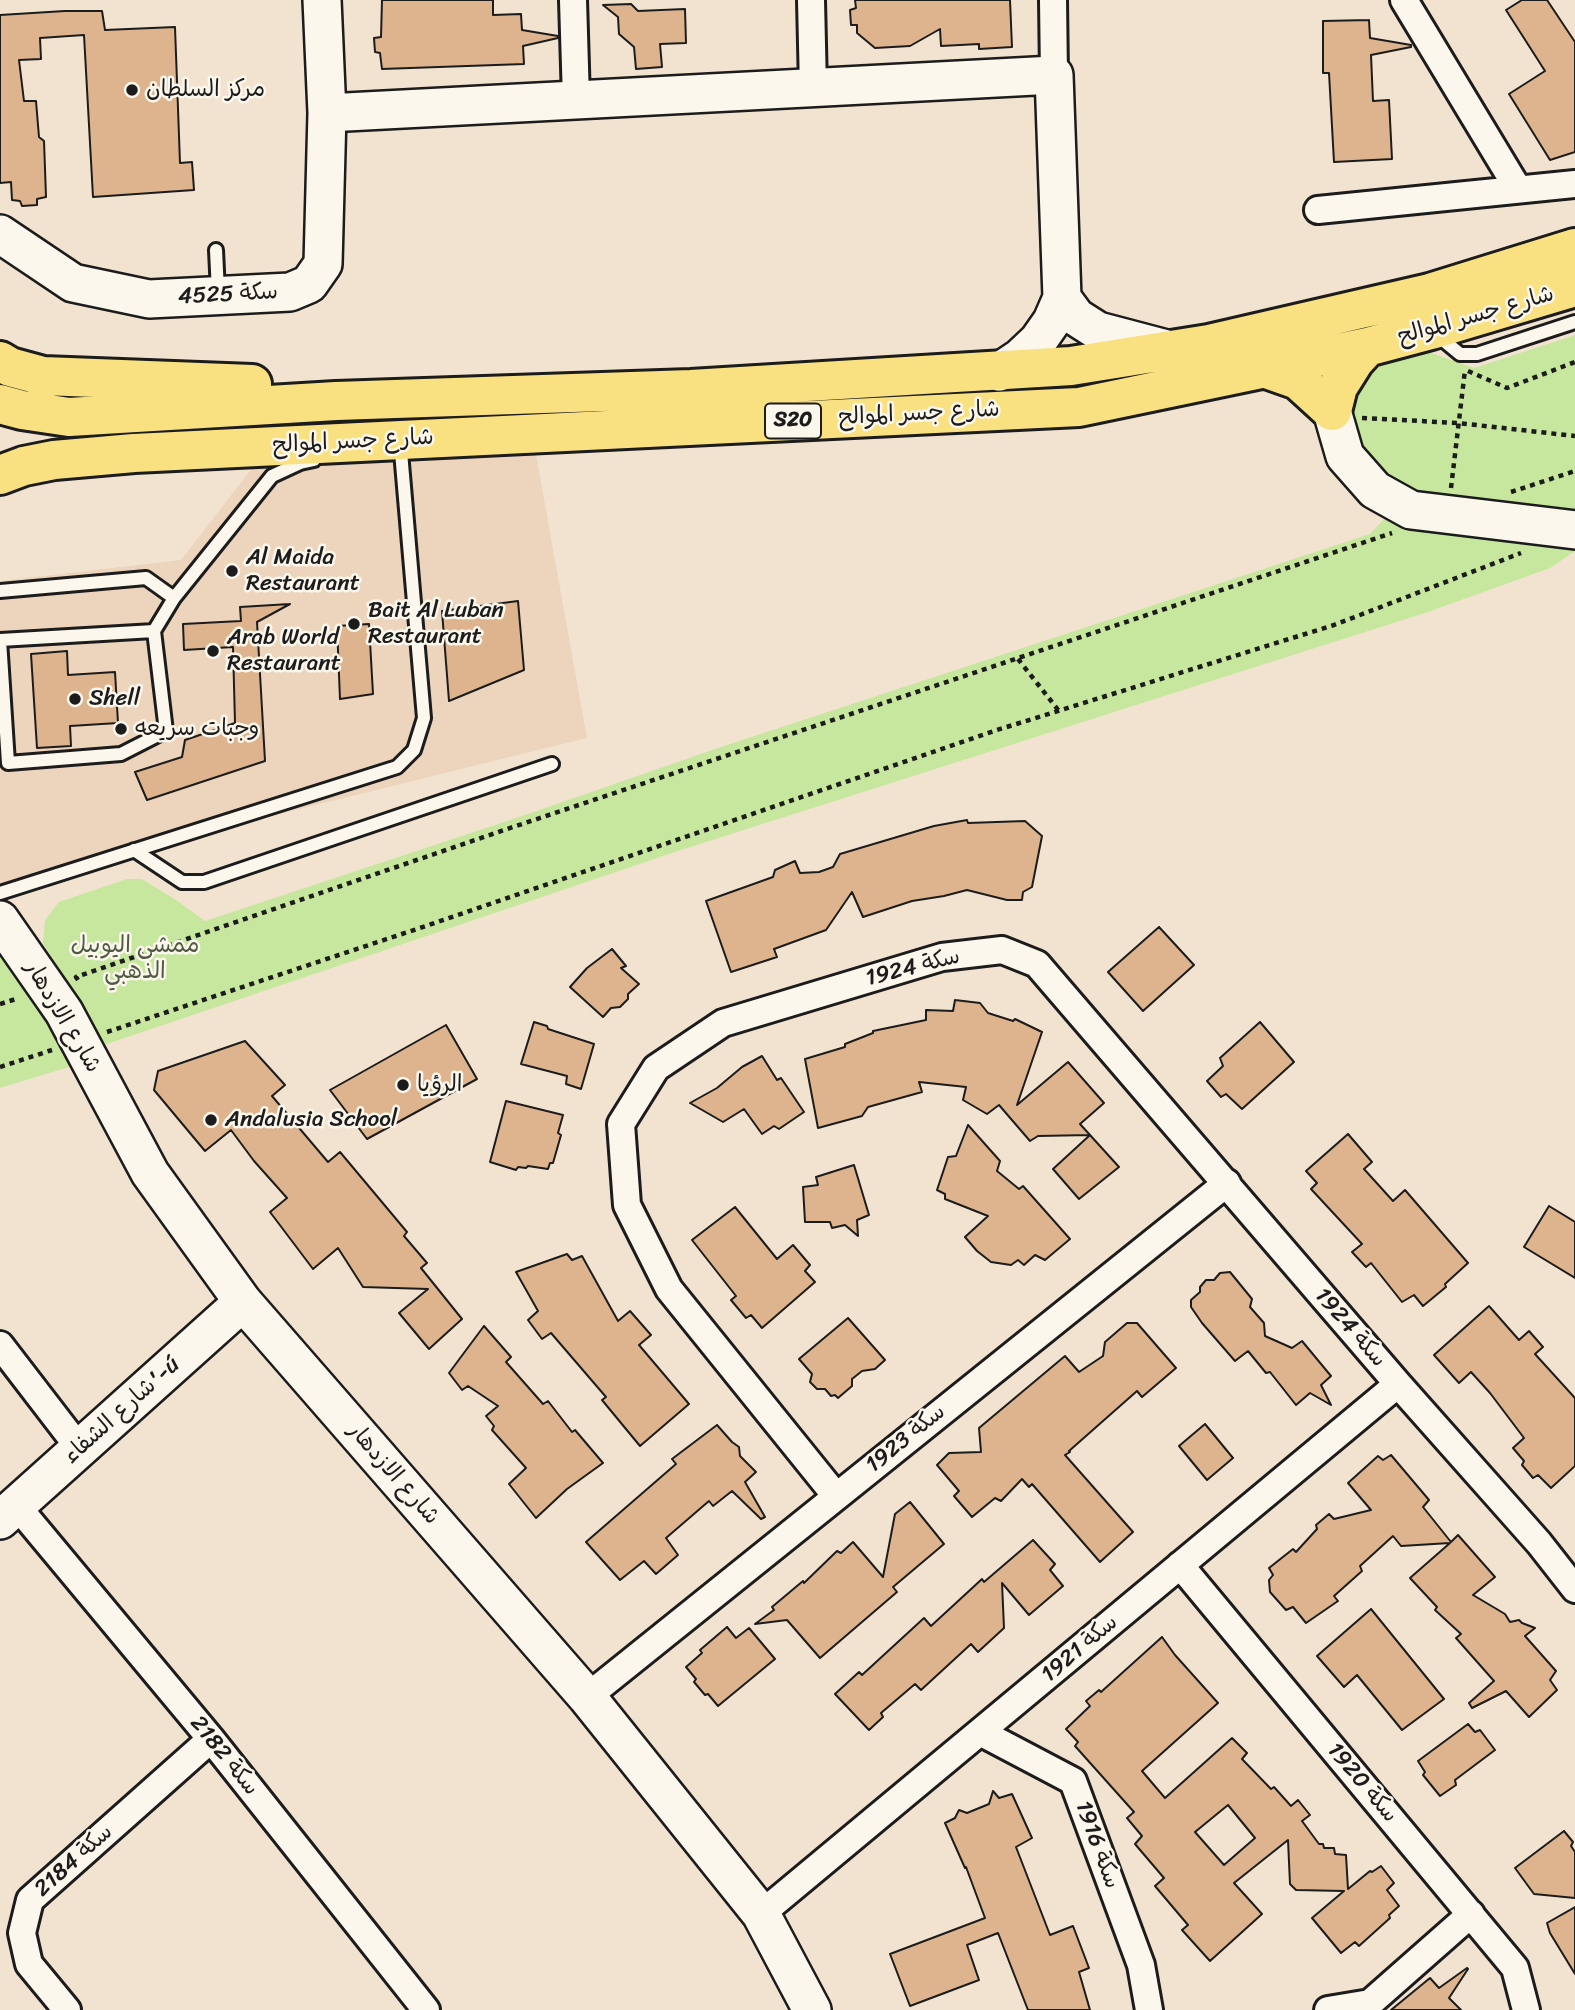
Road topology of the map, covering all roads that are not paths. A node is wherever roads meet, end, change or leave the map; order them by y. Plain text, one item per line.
1 (321, 0) edge
2 (573, 0) edge
3 (811, 0) edge
4 (1053, 0) edge
5 (1404, 0) edge
6 (1054, 75) junction
7 (813, 88) junction
8 (576, 100) junction
9 (327, 113) junction
10 (1575, 184) edge
11 (1518, 189) junction
12 (1318, 210) dead end
13 (0, 234) edge
14 (1575, 248) edge
15 (216, 250) dead end
16 (1575, 287) edge
17 (218, 296) junction
18 (1062, 298) junction
19 (1575, 322) edge
20 (1431, 330) junction
21 (1367, 347) junction
22 (1170, 350) junction
23 (0, 361) edge
24 (1264, 368) junction
25 (999, 372) junction
26 (336, 401) junction
27 (0, 404) edge
28 (1333, 413) junction
29 (494, 435) junction
30 (401, 453) junction
31 (0, 475) edge
32 (1575, 530) edge
33 (0, 592) edge
34 (174, 598) junction
35 (154, 631) junction
36 (0, 640) edge
37 (552, 764) dead end
38 (134, 850) junction
39 (0, 893) edge
40 (0, 920) edge
41 (1227, 1183) junction
42 (243, 1303) junction
43 (0, 1345) edge
44 (1398, 1384) junction
45 (80, 1449) junction
46 (836, 1496) junction
47 (8, 1513) edge
48 (1180, 1565) junction
49 (1575, 1589) edge
50 (587, 1698) junction
51 (980, 1732) junction
52 (211, 1739) junction
53 (761, 1914) junction
54 (1471, 1914) junction
55 (67, 2010) edge
56 (426, 2010) edge
57 (812, 2010) edge
58 (1149, 2010) edge
59 (1328, 2010) edge
60 (1526, 2010) edge

1 - 9 street, سكة 4525
2 - 8 street
3 - 7 street
4 - 6 street
5 - 11 street
6 - 7 street
6 - 18 street
7 - 8 street
8 - 9 street
9 - 17 street, سكة 4525
10 - 11 street
11 - 12 street
13 - 17 street, سكة 4525
14 - 22 main road, شارع جسر الموالح / S20
15 - 17 lane
16 - 20 main road, شارع جسر الموالح / S20
18 - 22 street
18 - 25 street
19 - 20 lane
20 - 21 main road, شارع جسر الموالح / S20
21 - 24 main road, شارع جسر الموالح / S20
21 - 28 main road
22 - 25 main road, شارع جسر الموالح / S20
23 - 26 main road
24 - 28 main road
24 - 29 main road, شارع جسر الموالح / S20
25 - 26 main road, شارع جسر الموالح / S20
26 - 27 main road, شارع جسر الموالح / S20
28 - 32 street
29 - 30 lane
29 - 31 main road, شارع جسر الموالح / S20
30 - 34 lane
30 - 38 lane
33 - 34 lane
34 - 35 lane
35 - 36 lane
35 - 36 lane
37 - 38 lane
38 - 39 lane
40 - 42 street, شارع الازدهار
41 - 44 street, سكة 1924
41 - 46 street, سكة 1923
41 - 46 street, سكة 1924
42 - 45 street, شارع الشفاء'-ú
42 - 50 street, شارع الازدهار
43 - 45 street
44 - 48 street, سكة 1921
44 - 49 street, سكة 1924
45 - 47 street, شارع الشفاء'-ú
46 - 50 street, سكة 1923
47 - 52 street, سكة 2182
48 - 51 street, سكة 1921
48 - 54 street, سكة 1920
50 - 53 street, شارع الازدهار
51 - 53 street, سكة 1921
51 - 58 street, سكة 1916
52 - 55 street, سكة 2184
52 - 56 street, سكة 2182
53 - 57 street, شارع الازدهار
54 - 59 street
54 - 60 street, سكة 1920

